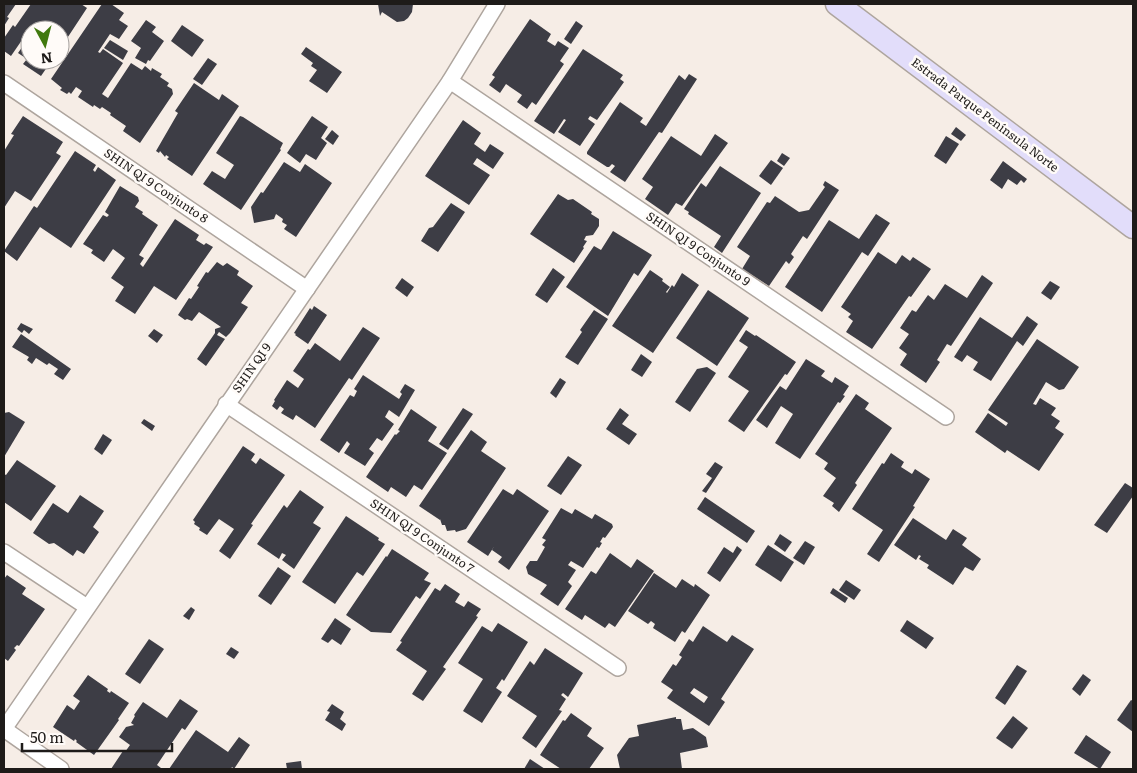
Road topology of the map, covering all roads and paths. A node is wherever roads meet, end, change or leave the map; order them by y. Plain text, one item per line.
1 (496, 4) edge
2 (849, 8) edge
3 (450, 81) junction
4 (4, 83) edge
5 (1133, 227) edge
6 (308, 289) junction
7 (226, 404) junction
8 (946, 416) dead end
9 (4, 552) edge
10 (86, 607) junction
11 (618, 668) dead end
12 (4, 729) edge
13 (61, 769) edge

1 - 3 street, SHIN QI 9
2 - 5 main road, Estrada Parque Península Norte
3 - 6 street, SHIN QI 9
3 - 8 street, SHIN QI 9 Conjunto 9
4 - 6 street, SHIN QI 9 Conjunto 8
6 - 7 street, SHIN QI 9
7 - 10 street, SHIN QI 9
7 - 11 street, SHIN QI 9 Conjunto 7
9 - 10 street
10 - 12 street, SHIN QI 9
12 - 13 street

